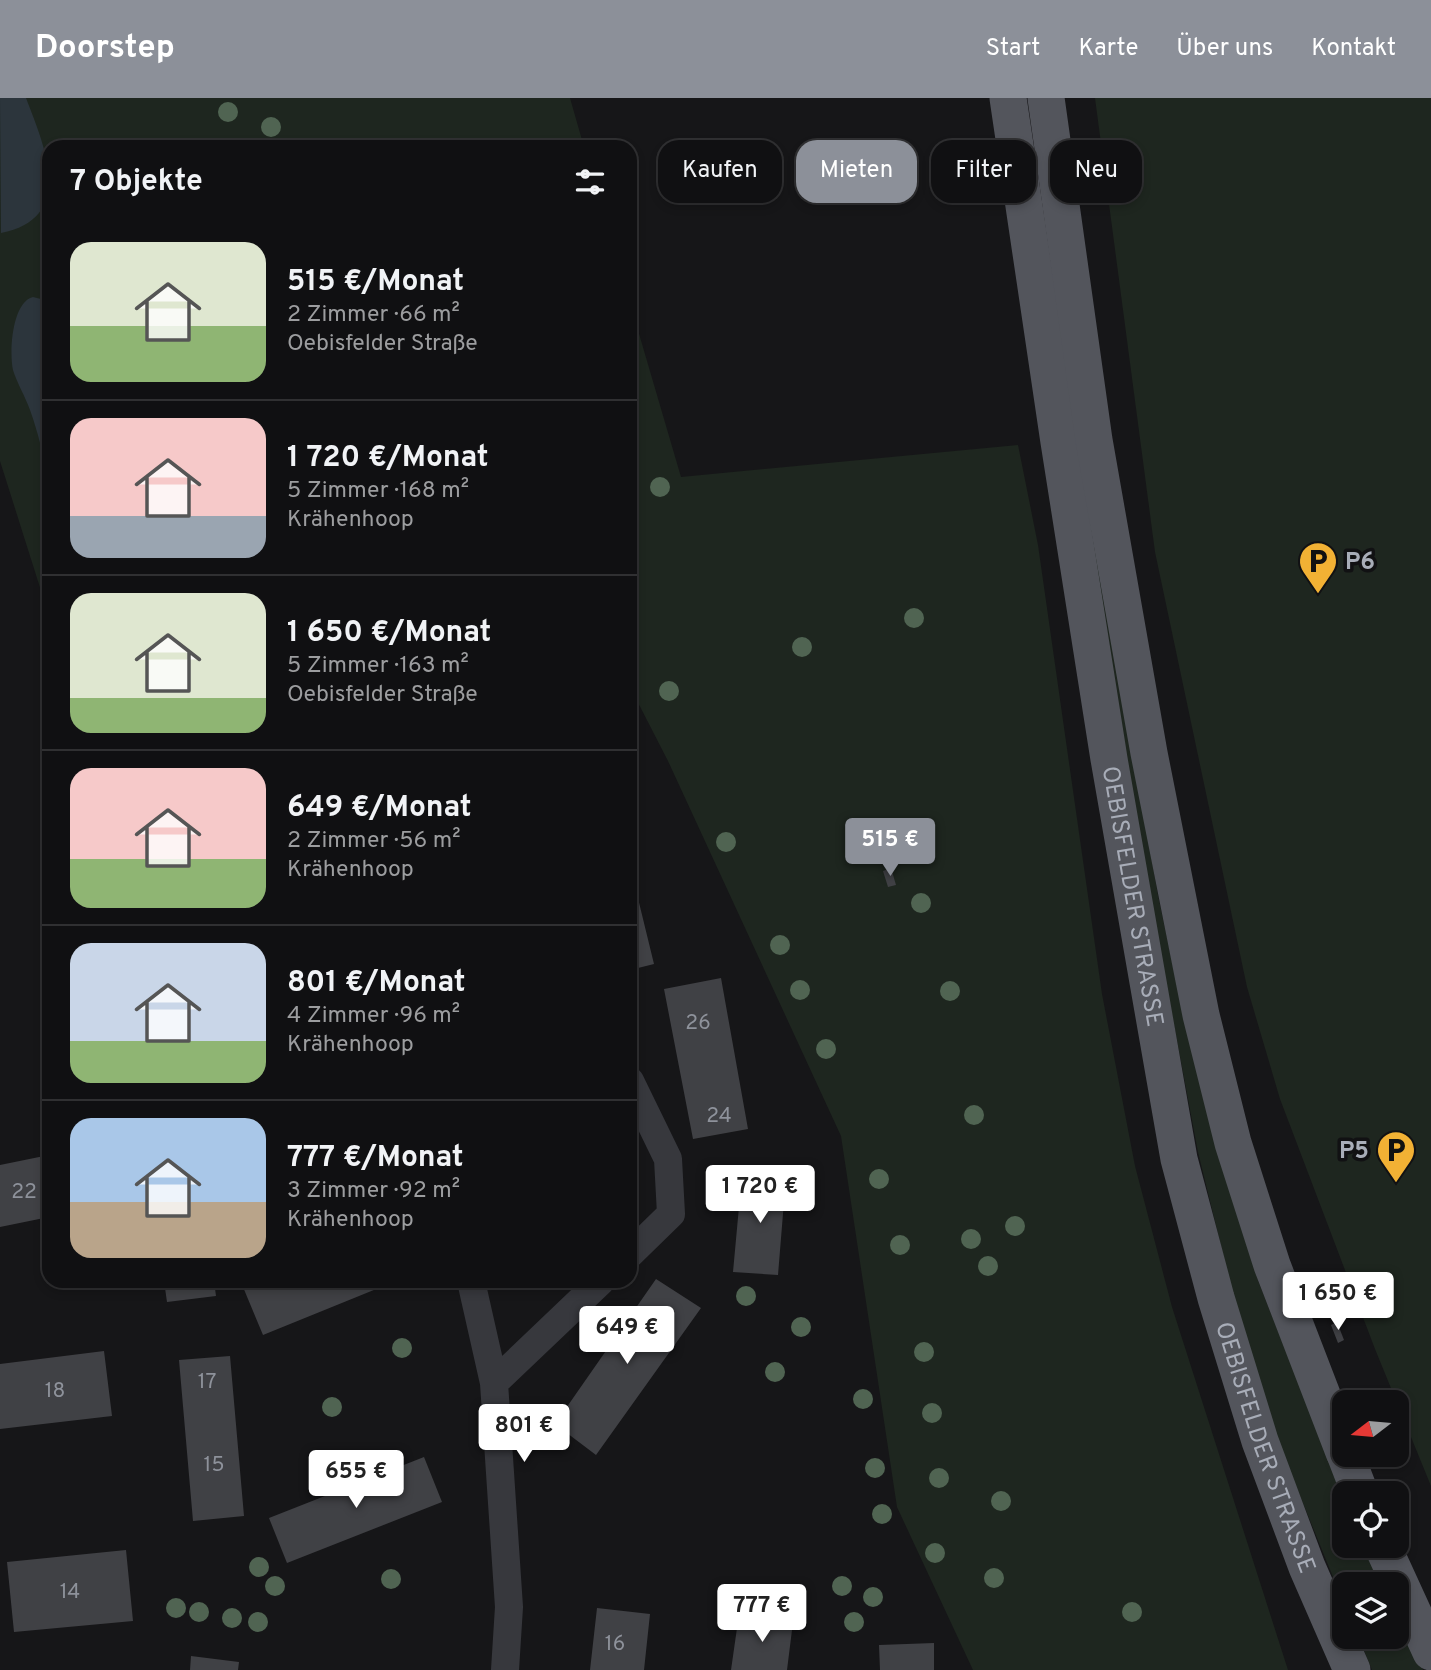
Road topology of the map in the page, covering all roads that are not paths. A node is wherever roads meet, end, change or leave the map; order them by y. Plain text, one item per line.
1 (1008, 98) edge
2 (1046, 98) edge
3 (637, 1095) edge
4 (637, 1247) edge
5 (473, 1288) edge
6 (594, 1288) edge
7 (494, 1383) junction
8 (1332, 1422) edge
9 (1388, 1558) edge
10 (1431, 1651) edge
11 (505, 1670) edge
12 (1352, 1670) edge

1 - 12 main road, OEBISFELDER STRASSE
2 - 8 main road, OEBISFELDER STRASSE
3 - 4 street
5 - 7 street
6 - 7 street
7 - 11 street
9 - 10 main road

